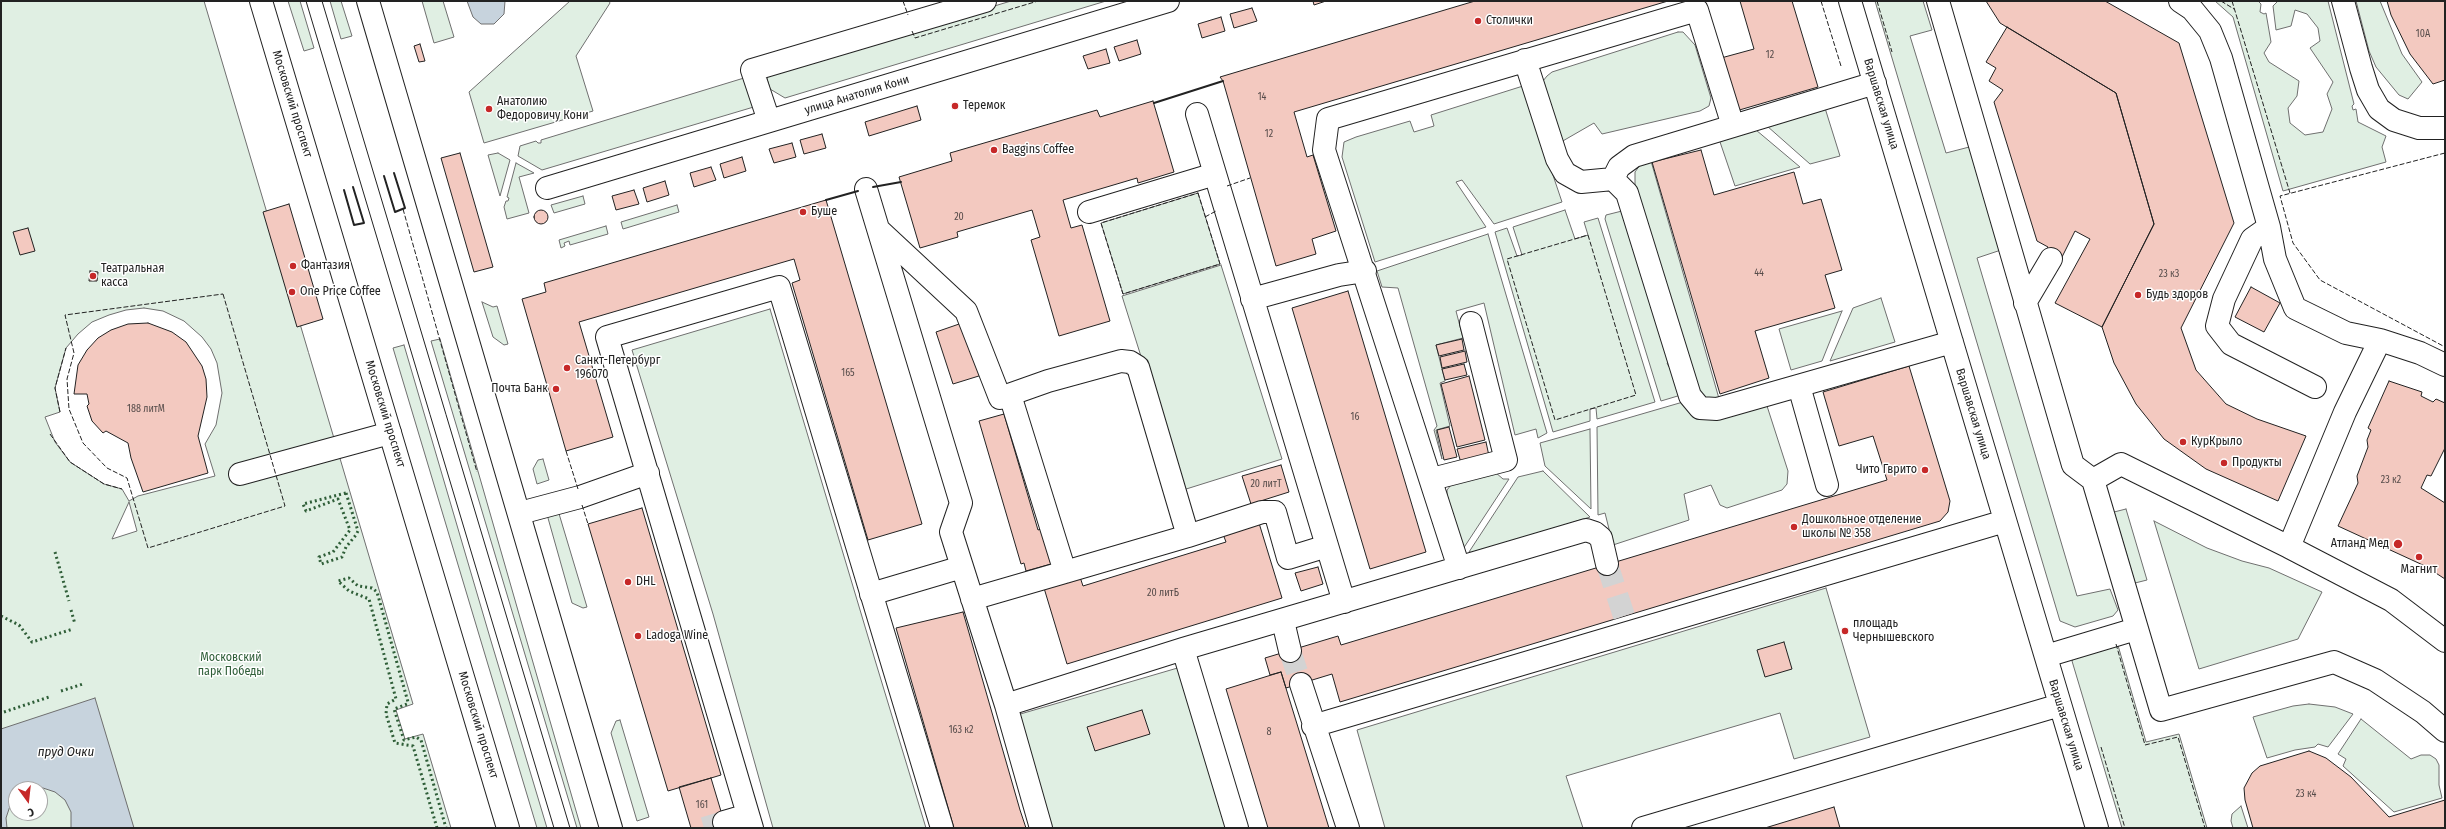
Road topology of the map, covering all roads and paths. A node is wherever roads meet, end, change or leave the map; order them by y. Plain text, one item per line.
1 (261, 1) edge
2 (368, 1) edge
3 (985, 1) edge
4 (1168, 1) edge
5 (1850, 1) edge
6 (1938, 1) edge
7 (2180, 1) edge
8 (2344, 1) edge
9 (1525, 60) junction
10 (1875, 83) junction
11 (1197, 114) dead end
12 (769, 121) junction
13 (1733, 126) junction
14 (2445, 128) edge
15 (1215, 174) junction
16 (1613, 179) junction
17 (546, 188) dead end
18 (866, 188) dead end
19 (1088, 212) dead end
20 (2269, 227) junction
21 (879, 230) junction
22 (2051, 259) dead end
23 (1365, 271) junction
24 (1252, 299) junction
25 (2025, 304) junction
26 (1471, 322) dead end
27 (2380, 340) junction
28 (1952, 342) junction
29 (2445, 365) edge
30 (1799, 386) junction
31 (2315, 387) dead end
32 (1010, 395) junction
33 (390, 433) junction
34 (648, 473) junction
35 (240, 474) dead end
36 (1432, 479) junction
37 (2093, 480) junction
38 (1827, 485) dead end
39 (520, 513) junction
40 (2005, 520) junction
41 (1188, 536) junction
42 (1327, 546) junction
43 (2289, 547) junction
44 (1607, 564) tunnel mouth
45 (962, 567) junction
46 (1459, 568) junction
47 (1065, 572) junction
48 (871, 594) junction
49 (972, 599) junction
50 (1344, 602) junction
51 (1282, 621) junction
52 (2136, 629) junction
53 (2445, 641) edge
54 (1183, 649) junction
55 (1290, 651) tunnel mouth
56 (2046, 656) junction
57 (1300, 684) tunnel mouth
58 (1006, 705) junction
59 (2060, 705) junction
60 (1313, 726) junction
61 (2445, 731) edge
62 (750, 821) edge
63 (724, 822) tunnel mouth
64 (508, 828) edge
65 (611, 828) edge
66 (942, 828) edge
67 (1041, 828) edge
68 (1237, 828) edge
69 (1348, 828) edge
70 (1643, 828) edge
71 (2097, 828) edge

1 - 33 street, Московский проспект
2 - 39 street
3 - 12 street
4 - 12 street, улица Анатолия Кони
5 - 10 street, Варшавская улица
6 - 25 street
7 - 20 street
8 - 14 street
9 - 13 street
9 - 16 street
9 - 23 street
10 - 13 street
10 - 28 street, Варшавская улица
11 - 15 street
12 - 17 street, улица Анатолия Кони
13 - 16 street
15 - 19 street
15 - 24 street
16 - 30 street
18 - 21 street
20 - 27 street
20 - 31 street
21 - 32 street
21 - 45 street
22 - 25 street
23 - 24 street
23 - 36 street
24 - 42 street
25 - 37 street
26 - 36 street
27 - 29 street
27 - 43 street
28 - 30 street
28 - 40 street, Варшавская улица
30 - 38 street
32 - 41 street
32 - 47 street
33 - 35 street
33 - 64 street, Московский проспект
34 - 39 street
34 - 48 street
34 - 62 street
36 - 46 street
37 - 43 street
37 - 52 street
39 - 65 street
40 - 56 street, Варшавская улица
40 - 60 street
41 - 42 street
41 - 47 street
42 - 50 street
43 - 53 street
44 - 46 street
45 - 48 street
45 - 49 street
46 - 50 street
47 - 49 street
48 - 66 street
49 - 58 street
50 - 51 street
51 - 54 street
51 - 55 street
52 - 56 street
52 - 61 street
54 - 58 street
54 - 68 street
56 - 59 street, Варшавская улица
57 - 60 street
58 - 67 street
59 - 70 street
59 - 71 street, Варшавская улица
60 - 69 street
62 - 63 street

